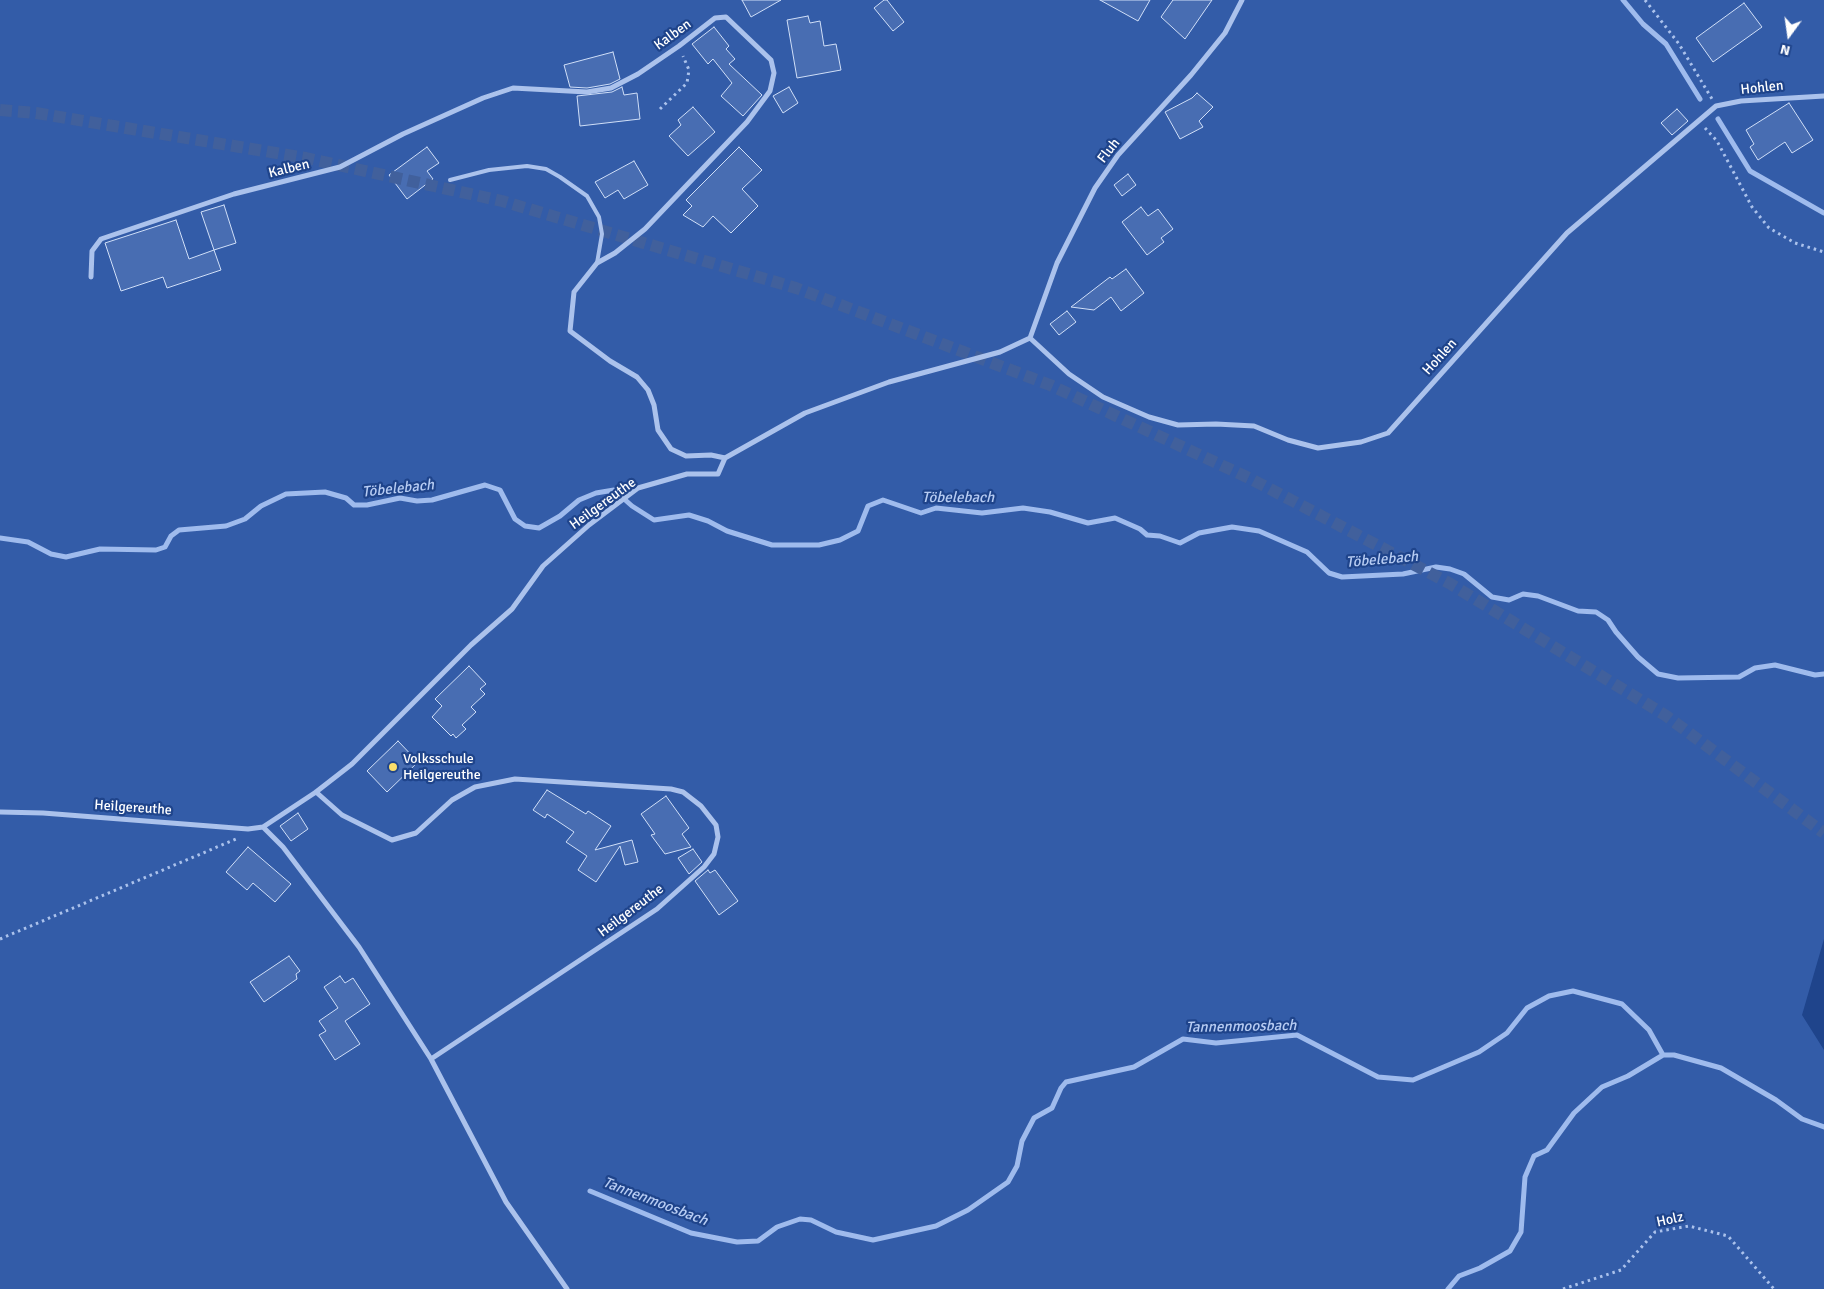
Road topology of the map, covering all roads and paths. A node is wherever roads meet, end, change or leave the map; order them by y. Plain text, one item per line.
1 (1242, 0) edge
2 (1645, 0) edge
3 (679, 46) junction
4 (1824, 96) edge
5 (1716, 106) junction
6 (660, 109) dead end
7 (1699, 121) junction
8 (450, 180) dead end
9 (1824, 252) edge
10 (596, 263) junction
11 (91, 276) dead end
12 (1030, 338) junction
13 (725, 458) junction
14 (316, 792) junction
15 (0, 812) edge
16 (263, 827) junction
17 (248, 829) junction
18 (0, 939) edge
19 (431, 1059) junction
20 (566, 1289) edge
21 (1563, 1289) edge
22 (1774, 1289) edge

1 - 12 street, Fluh
2 - 5 path
3 - 6 path
3 - 10 street, Kalben
3 - 11 street, Kalben
4 - 5 street, Hohlen
5 - 7 street, Hohlen
7 - 9 path
7 - 12 street, Hohlen
8 - 10 lane
10 - 13 street, Kalben
12 - 13 street, Heilgereuthe
13 - 14 street, Heilgereuthe
14 - 16 street, Heilgereuthe
14 - 19 street, Heilgereuthe
15 - 17 street, Heilgereuthe
16 - 17 street, Heilgereuthe
16 - 19 street
17 - 18 path
19 - 20 street
21 - 22 path, Holz

